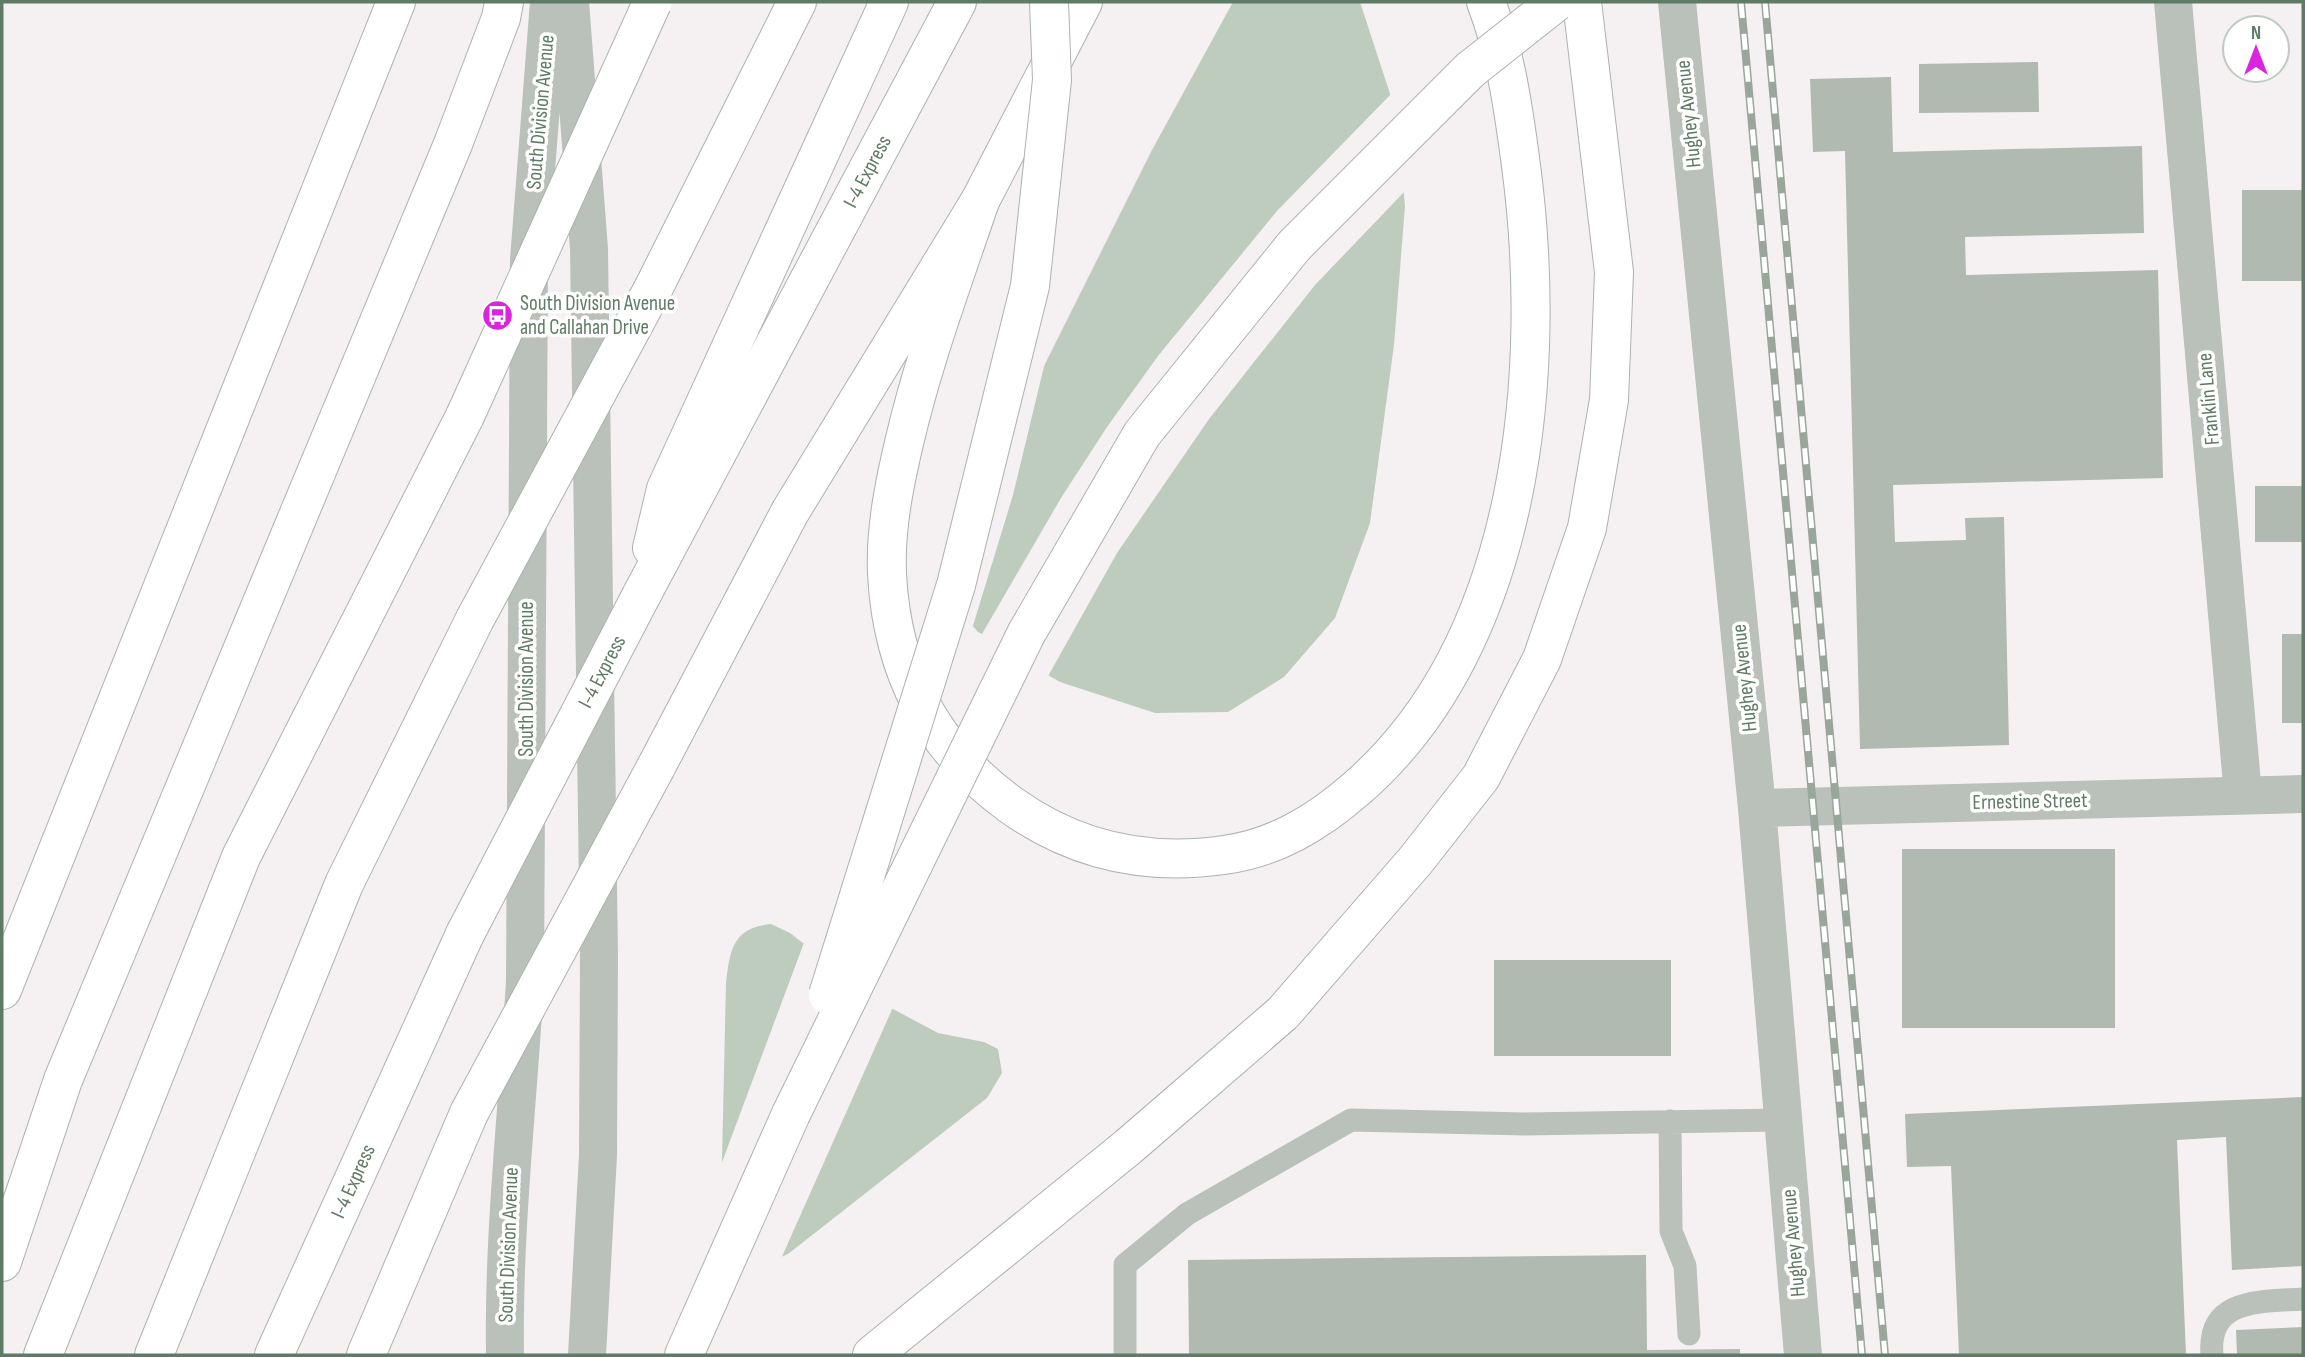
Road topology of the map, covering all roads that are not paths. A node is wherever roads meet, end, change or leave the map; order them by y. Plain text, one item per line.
1 (396, 2) edge
2 (504, 2) edge
3 (549, 2) edge
4 (570, 2) edge
5 (797, 2) edge
6 (889, 2) edge
7 (957, 2) edge
8 (1049, 2) edge
9 (1083, 2) edge
10 (1486, 2) edge
11 (1556, 2) edge
12 (1582, 2) edge
13 (1677, 2) edge
14 (2174, 2) edge
15 (652, 3) edge
16 (980, 201) junction
17 (704, 444) junction
18 (2303, 794) edge
19 (2243, 795) junction
20 (1757, 808) junction
21 (2, 989) edge
22 (791, 1114) junction
23 (1783, 1120) junction
24 (1670, 1121) junction
25 (2, 1262) edge
26 (2303, 1299) edge
27 (1689, 1334) dead end
28 (43, 1355) edge
29 (154, 1355) edge
30 (274, 1355) edge
31 (366, 1355) edge
32 (505, 1355) edge
33 (587, 1355) edge
34 (684, 1355) edge
35 (872, 1355) edge
36 (1125, 1355) edge
37 (1803, 1355) edge
38 (2212, 1355) edge

1 - 21 highway
2 - 25 highway
3 - 32 street, South Division Avenue
4 - 33 street, South Division Avenue
5 - 29 highway, bridge
6 - 17 highway
7 - 17 highway, I-4 Express
8 - 22 highway, bridge
9 - 16 highway
10 - 16 highway
11 - 22 highway, bridge
12 - 35 highway
13 - 20 street, Hughey Avenue
14 - 19 street, Franklin Lane
15 - 28 highway, bridge
16 - 31 highway, bridge
17 - 30 highway, I-4 Express, bridge
18 - 19 street, Ernestine Street
19 - 20 street, Ernestine Street
20 - 23 street, Hughey Avenue
22 - 34 highway
23 - 24 lane
23 - 37 street, Hughey Avenue
24 - 27 lane
24 - 36 lane
26 - 38 lane

